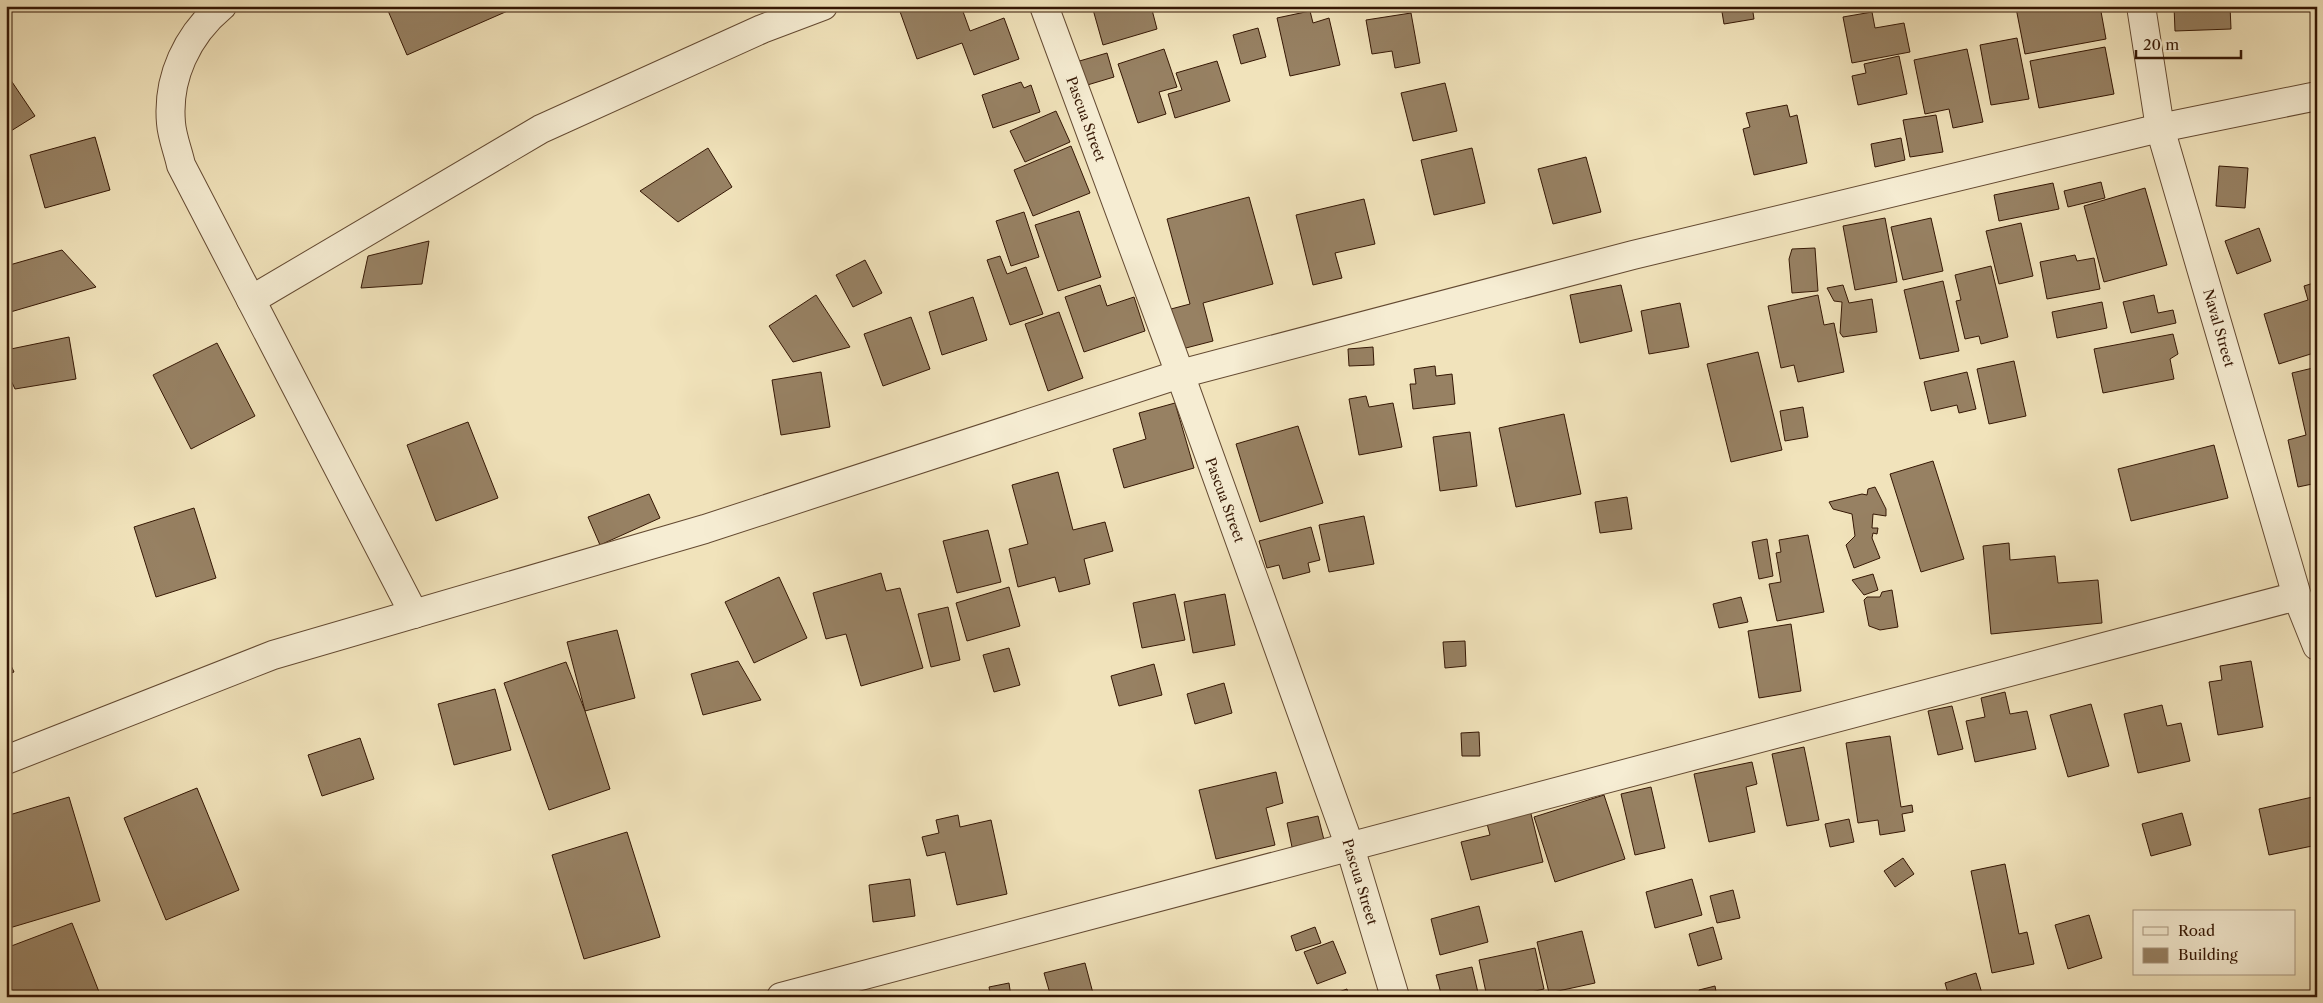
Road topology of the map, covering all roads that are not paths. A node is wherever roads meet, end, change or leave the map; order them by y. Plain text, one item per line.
1 (222, 6) edge
2 (823, 6) edge
3 (1044, 6) edge
4 (2141, 6) edge
5 (2317, 96) edge
6 (2160, 128) junction
7 (251, 300) junction
8 (1180, 374) junction
9 (2297, 596) junction
10 (414, 614) junction
11 (2317, 646) edge
12 (6, 760) edge
13 (1350, 847) junction
14 (781, 997) edge
15 (1395, 997) edge

1 - 7 street
2 - 7 street
3 - 8 street, Pascua Street
4 - 6 street, Naval Street
5 - 6 street
6 - 8 street
6 - 9 street, Naval Street
7 - 10 street
8 - 10 street
8 - 13 street, Pascua Street
9 - 11 street, Naval Street
9 - 13 street
10 - 12 street
13 - 14 street
13 - 15 street, Pascua Street

